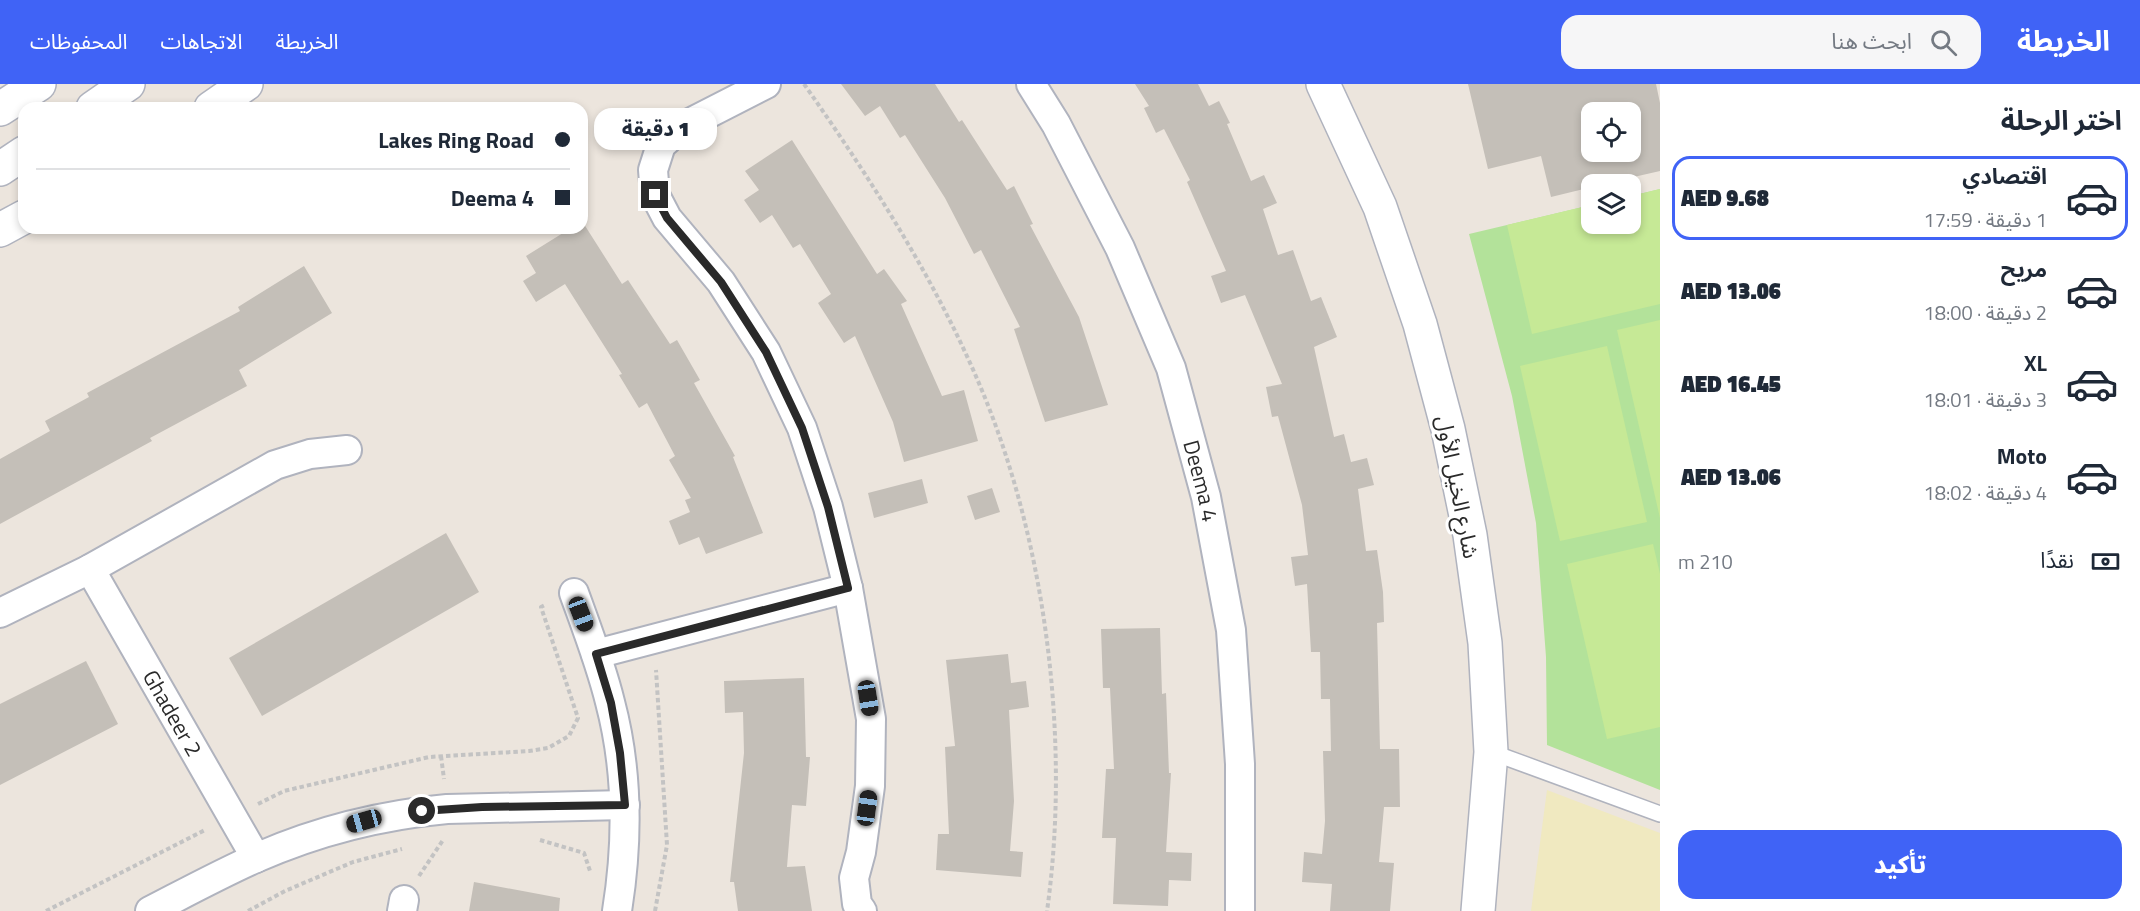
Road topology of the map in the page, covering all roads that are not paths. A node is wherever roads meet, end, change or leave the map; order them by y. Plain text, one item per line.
1 (39, 84) edge
2 (128, 84) edge
3 (246, 84) edge
4 (766, 84) edge
5 (1031, 84) edge
6 (1323, 84) edge
7 (102, 102) edge
8 (220, 102) edge
9 (0, 110) edge
10 (18, 157) edge
11 (0, 169) edge
12 (18, 220) edge
13 (0, 230) edge
14 (347, 450) dead end
15 (90, 569) junction
16 (848, 588) junction
17 (574, 593) road end
18 (0, 613) edge
19 (596, 654) junction
20 (1491, 752) junction
21 (625, 805) junction
22 (1660, 814) edge
23 (256, 858) junction
24 (150, 911) edge
25 (617, 911) edge
26 (862, 911) edge
27 (1240, 911) edge
28 (1478, 911) edge

1 - 9 main road
2 - 7 main road
3 - 8 main road
4 - 16 street
5 - 27 street, Deema 4
6 - 20 main road, شارع الخيل الأول
10 - 11 main road
12 - 13 main road
14 - 15 street
15 - 18 street
15 - 23 street, Ghadeer 2
16 - 19 street
16 - 26 street
17 - 19 street
19 - 21 street
20 - 22 lane
20 - 28 main road, شارع الخيل الأول
21 - 23 street
21 - 25 street
23 - 24 street

